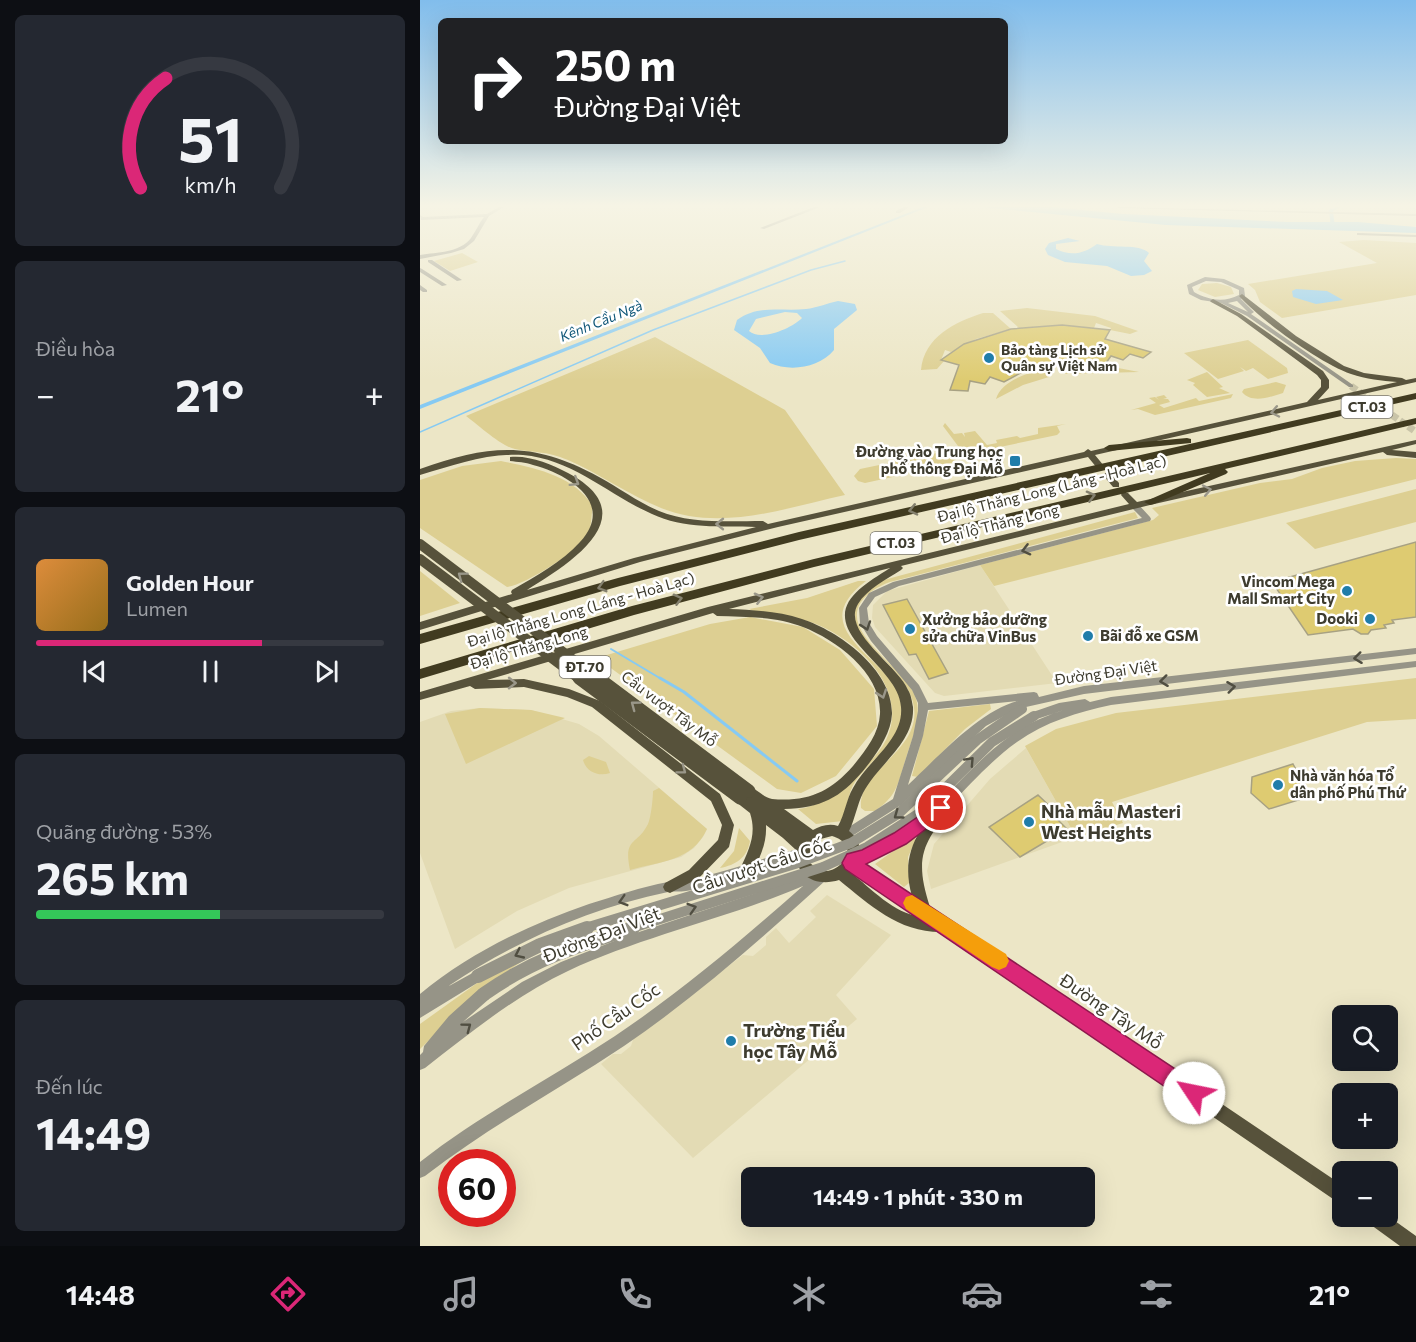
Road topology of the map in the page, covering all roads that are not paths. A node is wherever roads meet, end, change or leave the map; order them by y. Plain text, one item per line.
1 (436, 265) edge
2 (420, 270) edge
3 (459, 280) dead end
4 (444, 285) dead end
5 (420, 287) edge
6 (420, 293) edge
7 (1240, 298) junction
8 (1213, 301) junction
9 (1222, 302) junction
10 (1415, 380) edge
11 (1416, 396) edge
12 (1307, 405) junction
13 (1319, 418) junction
14 (1416, 421) edge
15 (1377, 430) junction
16 (1416, 442) edge
17 (1109, 448) junction
18 (1088, 452) junction
19 (1375, 452) junction
20 (1416, 455) edge
21 (1100, 466) dead end
22 (420, 472) edge
23 (1107, 475) dead end
24 (420, 478) edge
25 (1116, 485) dead end
26 (1125, 495) dead end
27 (1150, 502) junction
28 (1135, 506) junction
29 (778, 524) junction
30 (420, 544) edge
31 (420, 559) edge
32 (911, 561) junction
33 (503, 600) junction
34 (708, 611) junction
35 (420, 626) edge
36 (420, 639) edge
37 (1416, 651) edge
38 (1416, 664) edge
39 (420, 674) edge
40 (433, 692) junction
41 (420, 696) edge
42 (1055, 696) junction
43 (1040, 700) junction
44 (1111, 701) junction
45 (923, 707) junction
46 (745, 795) junction
47 (952, 798) junction
48 (897, 802) junction
49 (762, 807) junction
50 (843, 834) junction
51 (811, 836) junction
52 (801, 850) junction
53 (848, 865) junction
54 (747, 869) junction
55 (818, 876) junction
56 (670, 886) junction
57 (924, 912) junction
58 (945, 925) junction
59 (420, 1002) edge
60 (420, 1011) edge
61 (420, 1062) edge
62 (420, 1171) edge
63 (1332, 1188) edge
64 (1388, 1227) edge
65 (1415, 1246) edge

1 - 3 street
2 - 4 street
5 - 6 street
7 - 8 street
7 - 9 street
7 - 9 street
7 - 10 main road
8 - 9 street
8 - 12 main road
10 - 12 main road
11 - 13 highway, Đại lộ Thăng Long (Láng - Hoà Lạc) / CT.03
12 -> 17 main road
13 - 17 highway
13 -> 36 highway, Đại lộ Thăng Long (Láng - Hoà Lạc) / CT.03
14 - 15 highway, Đại lộ Thăng Long (Láng - Hoà Lạc) / CT.03
15 - 27 highway
39 -> 15 highway, Đại lộ Thăng Long (Láng - Hoà Lạc) / CT.03
16 - 19 main road, Đại lộ Thăng Long
17 - 18 main road
18 - 21 main road
18 - 29 main road
19 - 20 main road
27 -> 19 main road, Đại lộ Thăng Long
29 -> 22 main road
23 - 25 main road
24 -> 33 main road
26 - 28 main road
27 - 28 main road, Đại lộ Thăng Long
28 - 32 main road, Đại lộ Thăng Long
28 -> 45 street
29 - 33 main road
46 -> 30 main road, Cầu vượt Tây Mỗ / ĐT.70, bridge
31 - 46 main road, Cầu vượt Tây Mỗ / ĐT.70, bridge
34 -> 32 main road, Đại lộ Thăng Long
32 - 50 main road
33 - 35 main road
34 - 40 main road, Đại lộ Thăng Long
34 -> 49 main road
37 -> 42 street, Đường Đại Việt
44 -> 38 street, Đường Đại Việt
40 - 41 main road, Đại lộ Thăng Long
40 -> 56 main road
42 - 43 street, Đường Đại Việt
42 - 45 street
43 - 48 street, Đường Đại Việt
43 -> 60 street, Cầu vượt Cầu Cốc, bridge
44 - 47 street, Đường Đại Việt
61 -> 44 street, Cầu vượt Cầu Cốc, bridge
45 - 48 street
46 - 49 main road, Cầu vượt Tây Mỗ / ĐT.70
47 - 53 street, Đường Đại Việt
47 - 57 main road
48 - 50 street, Đường Đại Việt
49 - 51 main road, Cầu vượt Tây Mỗ / ĐT.70
49 - 52 main road, Cầu vượt Tây Mỗ / ĐT.70
49 - 54 main road
50 - 51 main road
50 - 53 main road
51 - 52 main road
52 - 54 street, Đường Đại Việt
52 - 55 main road
53 - 55 main road
53 - 57 main road, Đường Tây Mỗ
53 - 58 main road
54 - 56 street, Đường Đại Việt
61 -> 55 street, Đường Đại Việt
55 - 62 street, Phố Cầu Cốc
56 -> 59 street, Đường Đại Việt
57 - 58 main road, Đường Tây Mỗ
58 - 63 main road, Đường Tây Mỗ
64 - 65 main road

